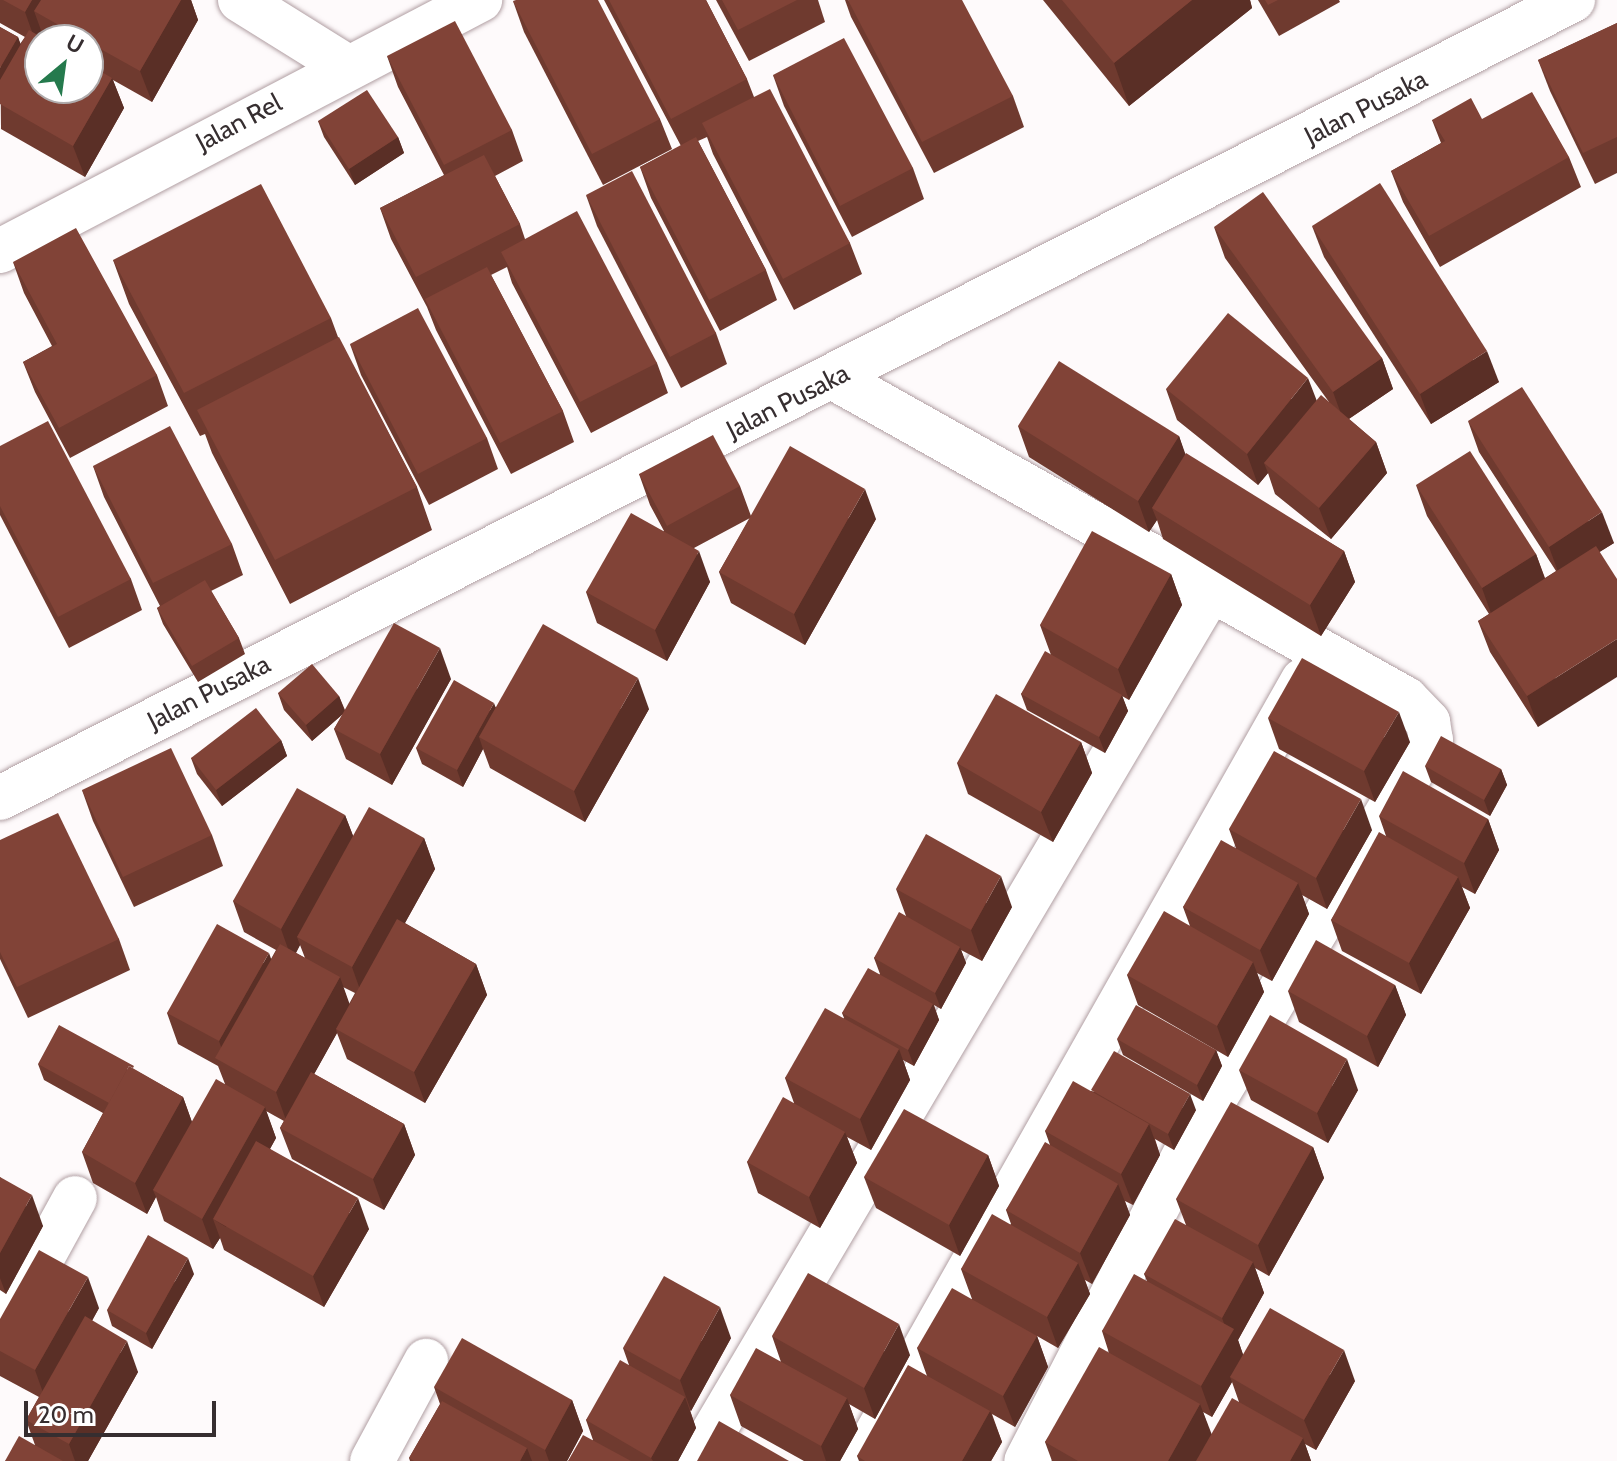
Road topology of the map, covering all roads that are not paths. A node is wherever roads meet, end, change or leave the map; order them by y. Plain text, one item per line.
1 (240, 0) edge
2 (480, 0) edge
3 (1573, 0) edge
4 (346, 66) junction
5 (8, 237) edge
6 (834, 378) junction
7 (1212, 588) junction
8 (1320, 650) junction
9 (0, 798) edge
10 (75, 1198) dead end
11 (0, 1335) edge
12 (426, 1361) dead end
13 (372, 1461) edge
14 (696, 1461) edge
15 (861, 1461) edge
16 (1026, 1461) edge

1 - 4 street
2 - 4 street, Jalan Rel
3 - 6 street, Jalan Pusaka
4 - 5 street, Jalan Rel
6 - 7 street
6 - 9 street, Jalan Pusaka
7 - 8 street
7 - 14 street
8 - 15 street
8 - 16 street
10 - 11 street
12 - 13 street

